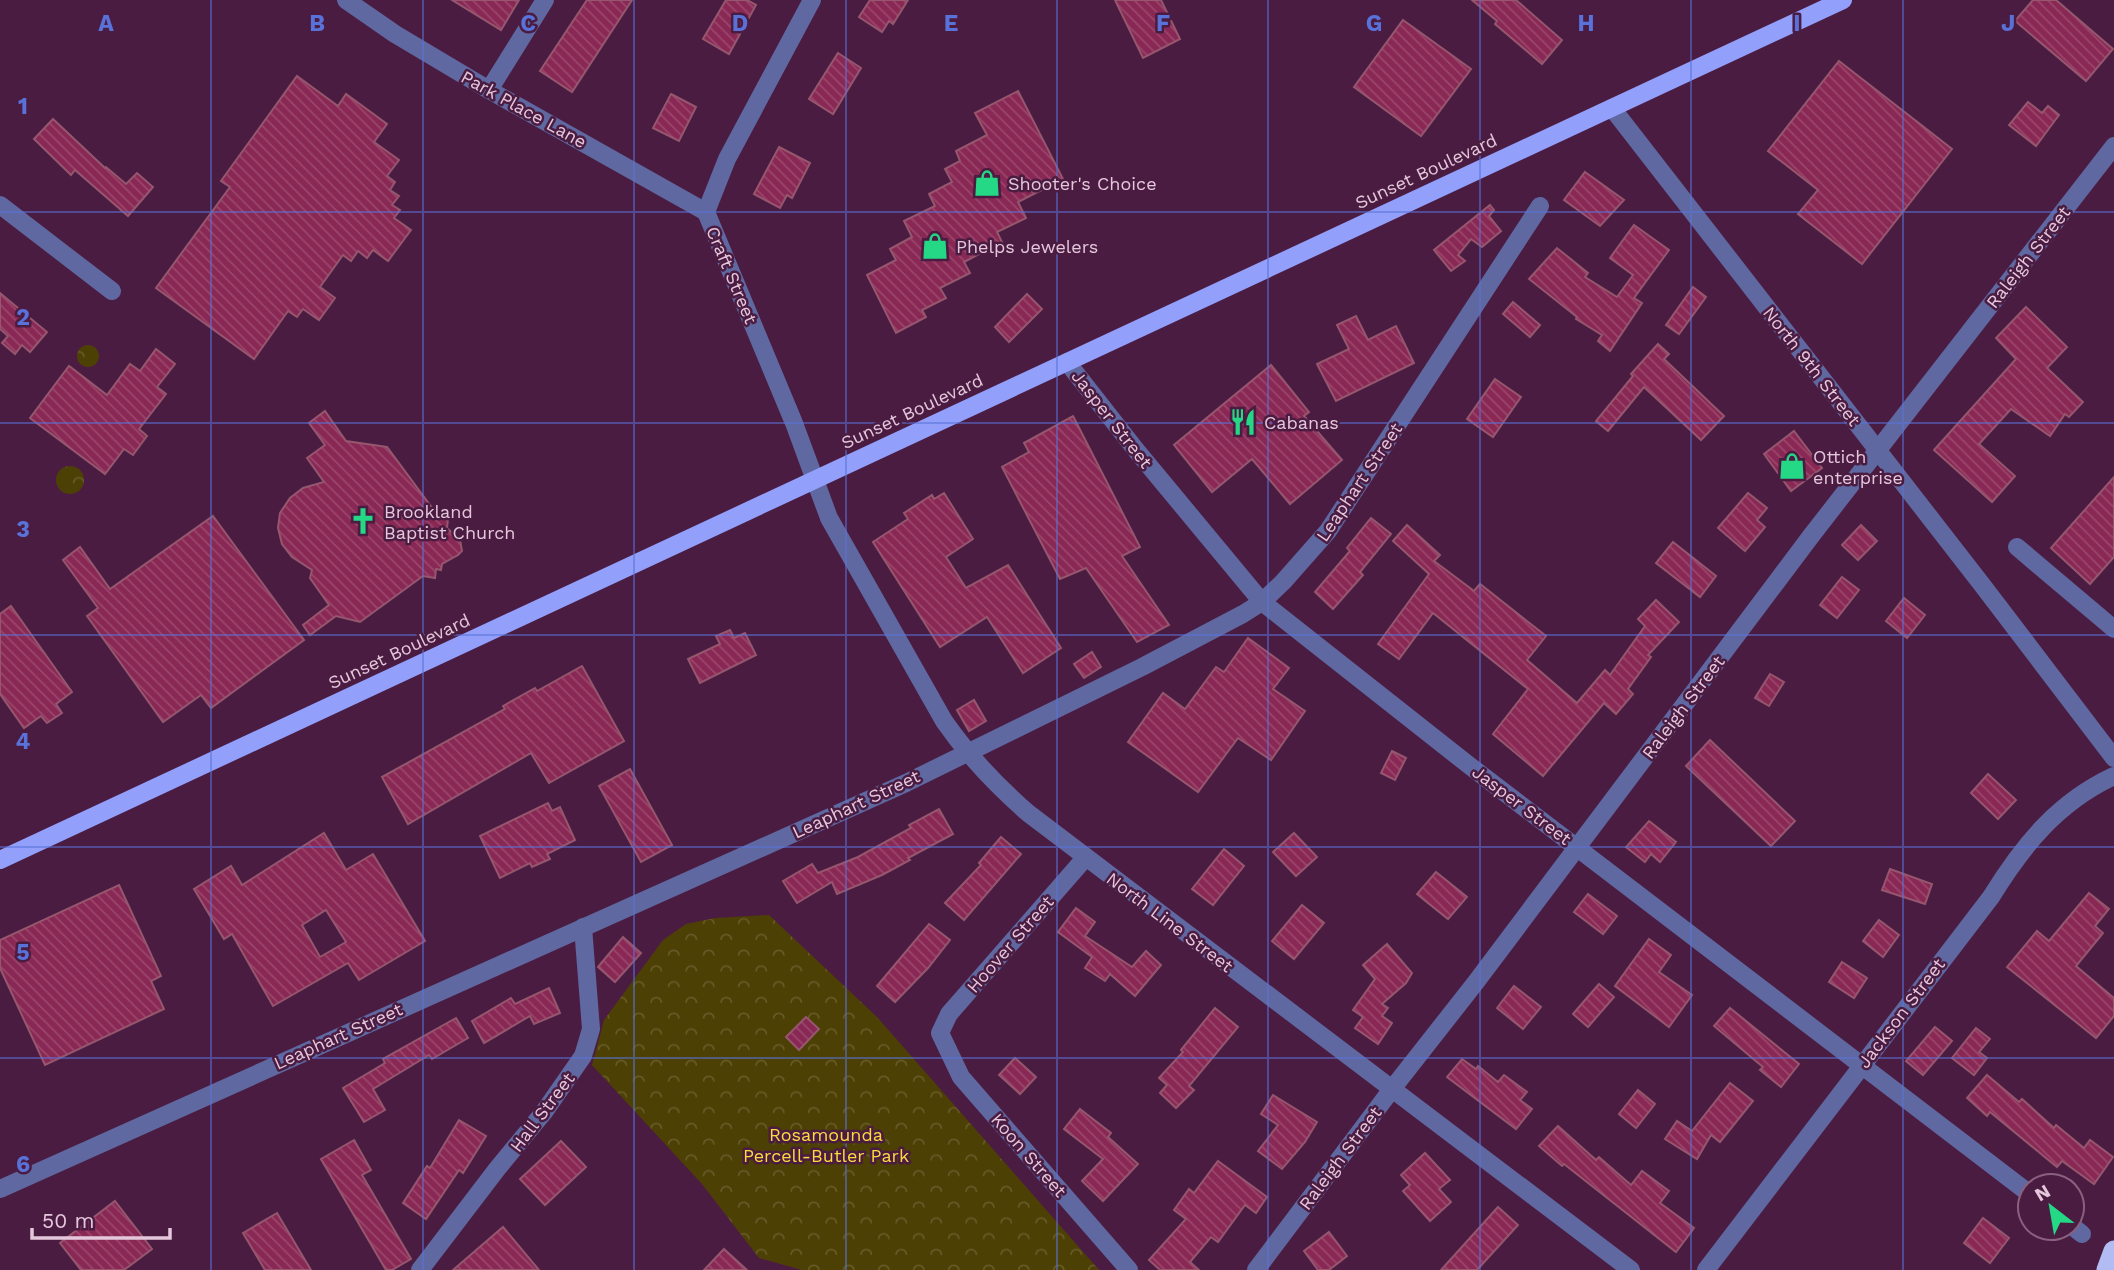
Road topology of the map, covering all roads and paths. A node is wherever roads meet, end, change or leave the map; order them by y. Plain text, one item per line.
1 (346, 0) edge
2 (545, 0) edge
3 (811, 0) edge
4 (1843, 0) edge
5 (489, 90) junction
6 (1612, 108) junction
7 (2114, 146) edge
8 (0, 205) edge
9 (1539, 206) dead end
10 (706, 212) junction
11 (112, 291) dead end
12 (1067, 362) junction
13 (1878, 450) junction
14 (816, 480) junction
15 (2017, 547) dead end
16 (1262, 602) junction
17 (2114, 629) edge
18 (965, 752) junction
19 (2114, 758) edge
20 (2114, 776) edge
21 (1577, 847) junction
22 (1086, 857) junction
23 (0, 860) edge
24 (583, 928) junction
25 (940, 1034) joint
26 (1862, 1064) junction
27 (1392, 1089) junction
28 (2016, 1183) edge
29 (0, 1189) edge
30 (2114, 1251) edge
31 (420, 1270) edge
32 (1129, 1270) edge
33 (1256, 1270) edge
34 (1631, 1270) edge
35 (1706, 1270) edge
36 (2107, 1270) edge

1 - 5 street, Park Place Lane
2 - 5 street
3 - 10 street, Craft Street
4 - 6 main road, Sunset Boulevard
5 - 10 street, Park Place Lane
6 - 12 main road, Sunset Boulevard
6 - 13 street, North 9th Street
7 - 13 street, Raleigh Street
8 - 11 street
9 - 16 street, Leaphart Street
10 - 14 street, Craft Street
12 - 14 main road, Sunset Boulevard
12 - 16 street, Jasper Street
13 - 19 street, North 9th Street
13 - 21 street, Raleigh Street
14 - 18 street, North Line Street
14 - 23 main road, Sunset Boulevard
15 - 17 street
16 - 18 street, Leaphart Street
16 - 21 street, Jasper Street
18 - 22 street, North Line Street
18 - 24 street, Leaphart Street
20 - 26 street, Jackson Street
21 - 26 street, Jasper Street
21 - 27 street, Raleigh Street
22 - 25 street, Hoover Street
22 - 27 street, North Line Street
24 - 29 street, Leaphart Street
24 - 31 street, Hall Street
25 - 32 street, Koon Street
26 - 28 street, Jasper Street
26 - 35 street, Jackson Street
27 - 33 street, Raleigh Street
27 - 34 street, North Line Street
30 - 36 highway

